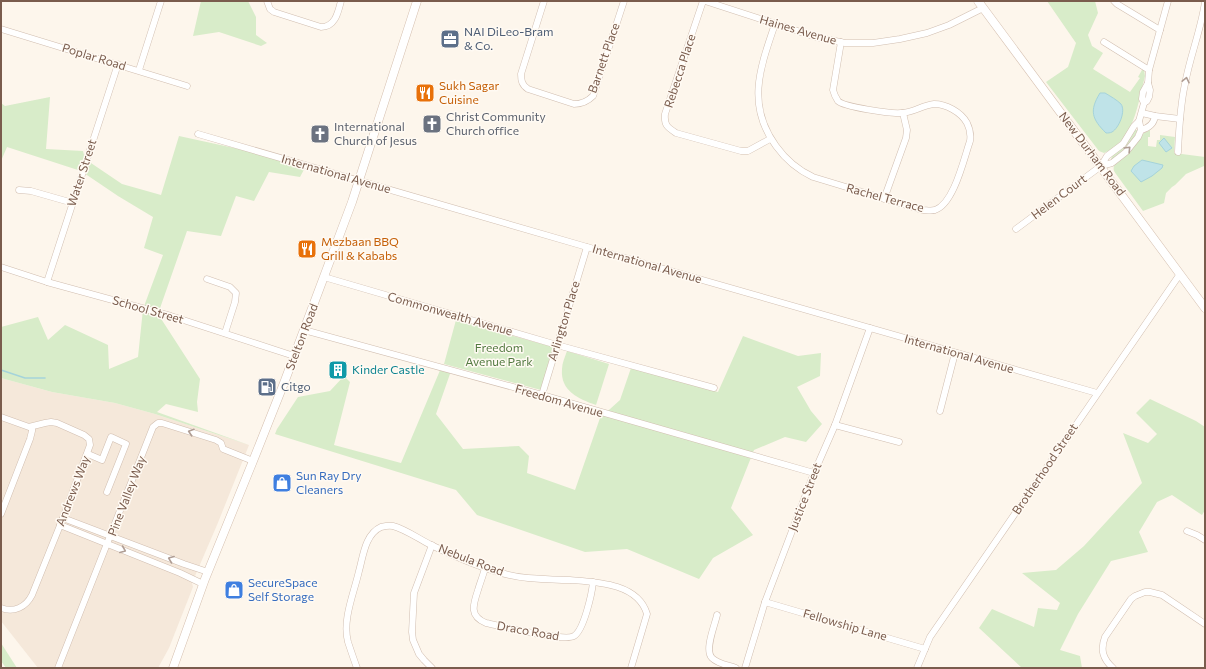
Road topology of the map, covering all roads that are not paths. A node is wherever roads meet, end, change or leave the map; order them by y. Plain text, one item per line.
1 (161, 1) edge
2 (267, 1) edge
3 (341, 1) edge
4 (417, 1) edge
5 (544, 1) edge
6 (624, 1) edge
7 (704, 1) edge
8 (1114, 1) edge
9 (1168, 1) edge
10 (1205, 2) edge
11 (981, 4) edge
12 (775, 24) junction
13 (1, 29) edge
14 (1160, 30) junction
15 (841, 42) junction
16 (1104, 42) dead end
17 (118, 64) junction
18 (139, 70) junction
19 (1149, 70) junction
20 (188, 86) dead end
21 (903, 113) junction
22 (1142, 113) junction
23 (1155, 116) junction
24 (1180, 119) junction
25 (1139, 121) junction
26 (1141, 130) junction
27 (198, 134) dead end
28 (770, 138) junction
29 (1178, 152) dead end
30 (1101, 166) junction
31 (360, 181) junction
32 (20, 190) dead end
33 (884, 199) junction
34 (73, 203) junction
35 (1016, 229) dead end
36 (587, 247) junction
37 (1, 268) edge
38 (1180, 274) junction
39 (324, 277) junction
40 (207, 279) dead end
41 (47, 282) junction
42 (1205, 308) edge
43 (870, 328) junction
44 (304, 330) junction
45 (225, 333) junction
46 (557, 345) junction
47 (955, 353) junction
48 (294, 356) junction
49 (714, 388) dead end
50 (1097, 393) junction
51 (542, 396) junction
52 (940, 411) dead end
53 (1, 417) edge
54 (835, 425) junction
55 (32, 427) junction
56 (899, 442) dead end
57 (88, 454) junction
58 (253, 461) junction
59 (814, 473) junction
60 (107, 492) dead end
61 (1, 514) edge
62 (63, 518) junction
63 (60, 526) junction
64 (1187, 531) dead end
65 (110, 536) junction
66 (1205, 540) edge
67 (108, 544) junction
68 (432, 545) junction
69 (485, 568) junction
70 (208, 572) junction
71 (593, 582) junction
72 (203, 584) junction
73 (765, 602) junction
74 (1, 608) edge
75 (717, 615) dead end
76 (1205, 624) edge
77 (925, 649) junction
78 (58, 668) edge
79 (173, 668) edge
80 (357, 668) edge
81 (432, 668) edge
82 (631, 668) edge
83 (736, 668) edge
84 (745, 668) edge
85 (917, 668) edge
86 (1113, 668) edge

1 - 18 street
2 - 3 street
4 - 31 main road, Stelton Road
5 - 6 street, Barnett Place
7 - 12 street, Haines Avenue
7 - 28 street, Rebecca Place
8 - 14 street
9 - 14 street
24 -> 10 street
11 - 15 street, Haines Avenue
11 - 30 main road, New Durham Road
12 - 15 street, Haines Avenue
12 - 28 street, Rachel Terrace
13 - 17 street, Poplar Road
14 - 19 street
15 - 21 street, Rachel Terrace
16 - 19 street
17 - 18 street, Poplar Road
17 - 34 street, Water Street
18 - 20 street, Poplar Road
19 - 22 street
21 - 33 street
21 - 33 street, Rachel Terrace
22 - 23 street
22 - 25 street
23 - 24 street
23 - 26 street
24 - 29 street
25 - 26 street
25 - 30 street
30 -> 26 street
27 - 31 street, International Avenue
28 - 33 street, Rachel Terrace
30 - 35 street, Helen Court
30 - 38 main road, New Durham Road
31 - 36 street, International Avenue
31 - 39 main road, Stelton Road
32 - 34 street
34 - 41 street, Water Street
36 - 43 street, International Avenue
36 - 46 street, Arlington Place
37 - 41 street, School Street
38 - 42 main road, New Durham Road
38 - 50 street, Brotherhood Street
39 - 44 main road, Stelton Road
39 - 46 street, Commonwealth Avenue
40 - 45 street
41 - 45 street, School Street
43 - 47 street, International Avenue
43 - 54 street, Justice Street
44 - 48 main road, Stelton Road
44 - 51 street, Freedom Avenue
45 - 48 street, School Street
46 - 49 street, Commonwealth Avenue
46 - 51 street, Arlington Place
47 - 50 street, International Avenue
47 - 52 street
48 - 58 main road, Stelton Road
50 - 77 street, Brotherhood Street
51 - 59 street, Freedom Avenue
53 - 55 street
54 - 56 street
54 - 59 street, Justice Street
55 - 57 street, Andrews Way
55 - 61 street
57 - 60 street
57 - 62 street, Andrews Way
58 -> 65 street, Pine Valley Way
58 - 70 main road, Stelton Road
59 - 73 street, Justice Street
62 - 63 street, Andrews Way
62 - 65 street
63 - 67 street
63 - 74 street, Andrews Way
64 - 66 street
65 - 67 street, Pine Valley Way
70 -> 65 street
67 -> 72 street
67 - 78 street, Pine Valley Way
68 - 69 street, Nebula Road
68 - 80 street, Nebula Road
68 - 81 street
69 - 71 street, Nebula Road
69 - 71 street, Draco Road
70 - 72 main road, Stelton Road
71 - 82 street, Nebula Road
72 - 79 main road, Stelton Road
73 - 77 street, Fellowship Lane
73 - 84 street, Justice Street
75 - 83 street
76 - 86 street
77 - 85 street, Brotherhood Street

